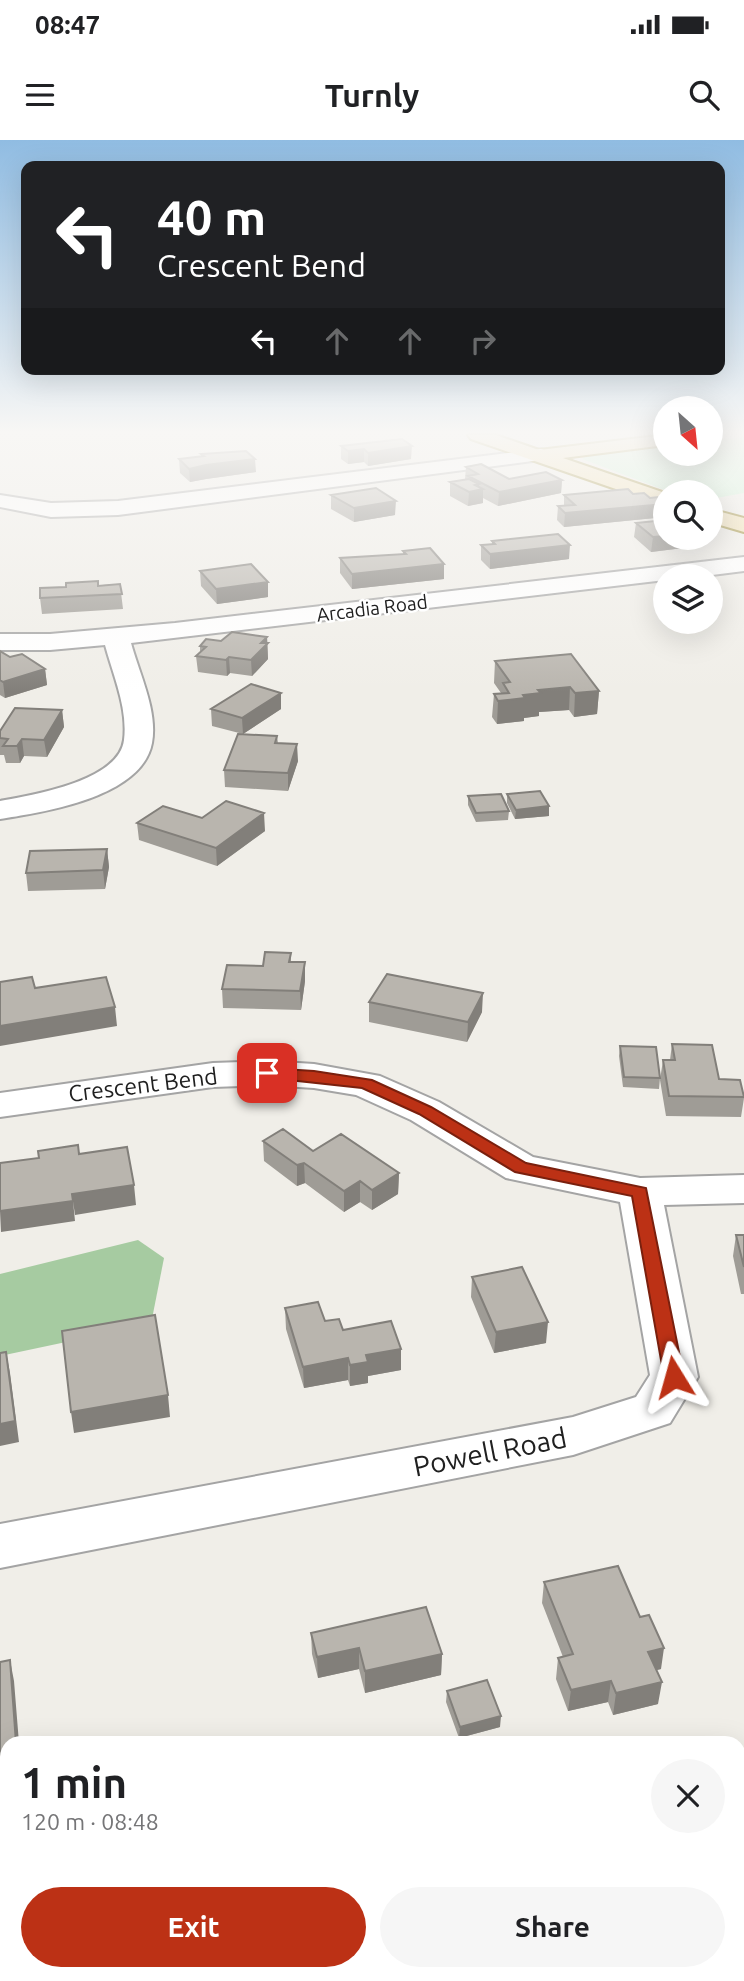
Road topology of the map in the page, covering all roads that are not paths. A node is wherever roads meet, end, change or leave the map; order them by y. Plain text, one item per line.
1 (744, 564) edge
2 (116, 636) junction
3 (0, 642) edge
4 (0, 810) edge
5 (0, 1105) edge
6 (744, 1189) edge
7 (640, 1192) junction
8 (0, 1546) edge

1 - 2 street, Arcadia Road
2 - 3 street, Arcadia Road
2 - 4 street
5 - 7 street, Crescent Bend
6 - 7 street
7 - 8 street, Powell Road

